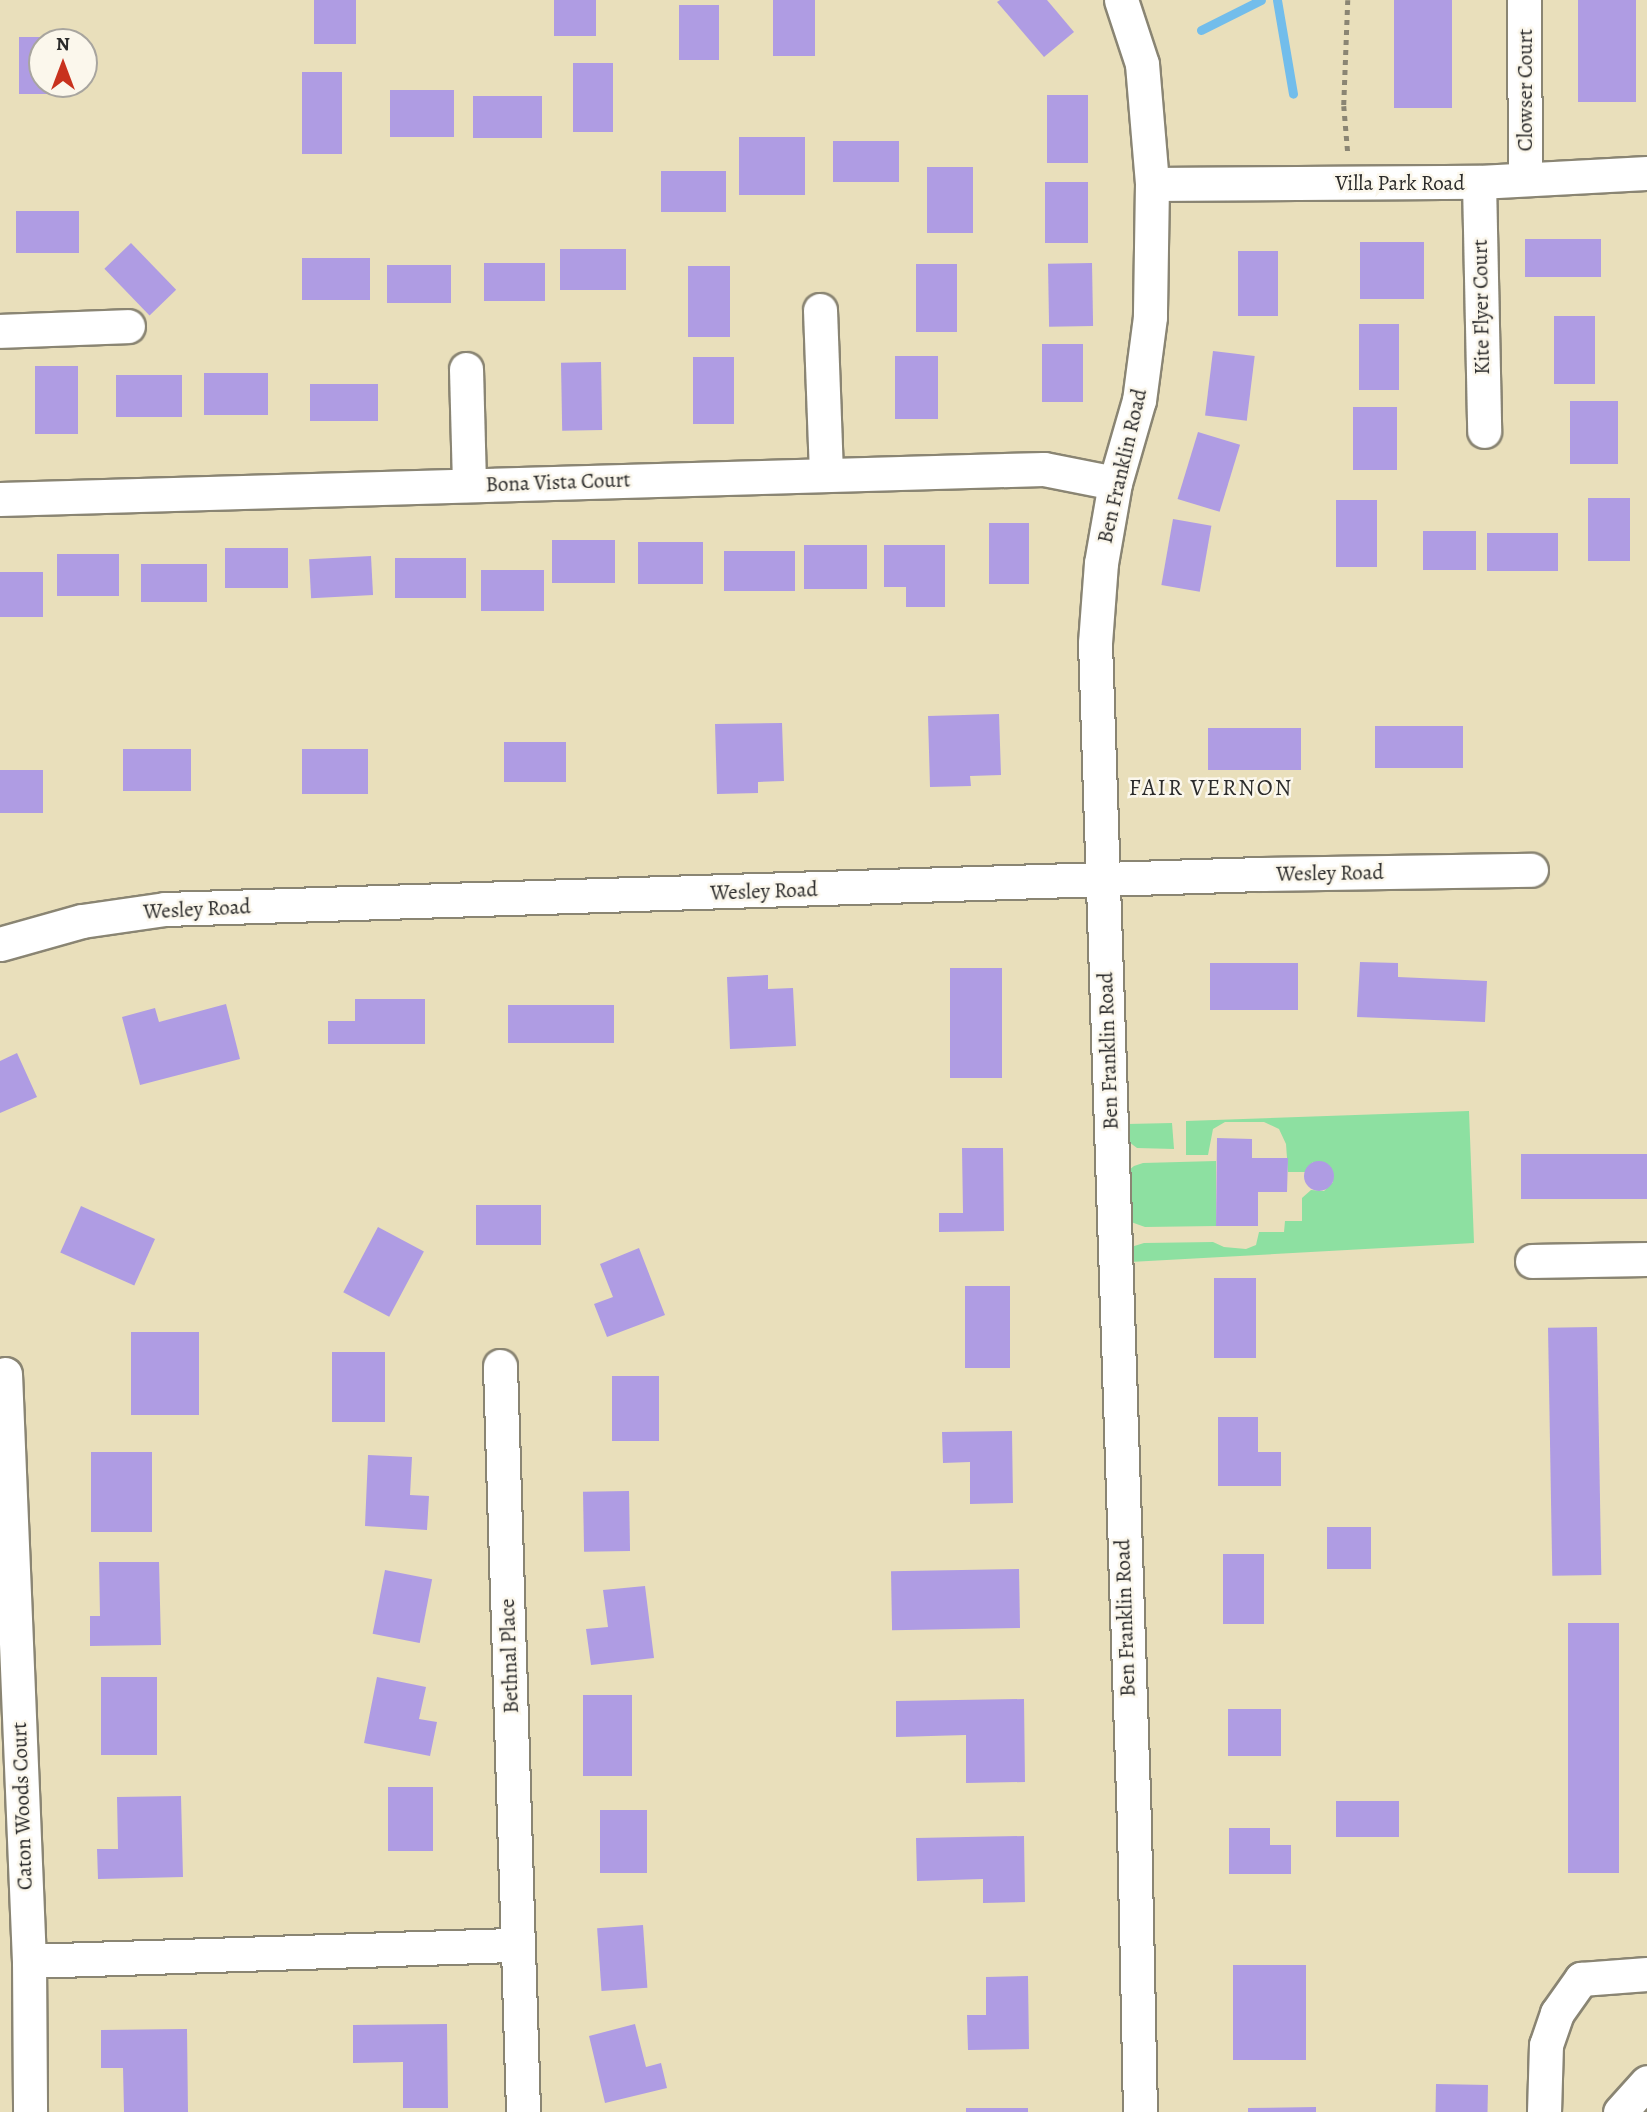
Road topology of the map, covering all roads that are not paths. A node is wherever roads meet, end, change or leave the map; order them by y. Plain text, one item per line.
1 (1121, 0) edge
2 (1524, 0) edge
3 (1647, 173) edge
4 (1525, 179) junction
5 (1479, 182) junction
6 (1152, 184) junction
7 (820, 310) dead end
8 (128, 326) dead end
9 (0, 331) edge
10 (466, 369) dead end
11 (1484, 431) dead end
12 (825, 474) junction
13 (1115, 483) junction
14 (469, 485) junction
15 (0, 499) edge
16 (1531, 870) dead end
17 (1104, 880) junction
18 (0, 944) edge
19 (1647, 1259) edge
20 (1532, 1261) dead end
21 (500, 1366) dead end
22 (5, 1374) dead end
23 (519, 1945) junction
24 (29, 1961) junction
25 (1647, 1973) edge
26 (1647, 2082) edge
27 (30, 2112) edge
28 (523, 2112) edge
29 (1140, 2112) edge
30 (1544, 2112) edge
31 (1620, 2112) edge

1 - 6 street, Ben Franklin Road
2 - 4 street, Clowser Court
3 - 4 street, Villa Park Road
4 - 5 street, Villa Park Road
5 - 6 street, Villa Park Road
5 - 11 street, Kite Flyer Court
6 - 13 street, Ben Franklin Road
7 - 12 street
8 - 9 street
10 - 14 street
12 - 13 street, Bona Vista Court
12 - 14 street, Bona Vista Court
13 - 17 street, Ben Franklin Road
14 - 15 street, Bona Vista Court
16 - 17 street, Wesley Road
17 - 18 street, Wesley Road
17 - 29 street, Ben Franklin Road
19 - 20 street
21 - 23 street, Bethnal Place
22 - 24 street, Caton Woods Court
23 - 24 street
23 - 28 street, Bethnal Place
24 - 27 street, Caton Woods Court
25 - 30 street
26 - 31 street

